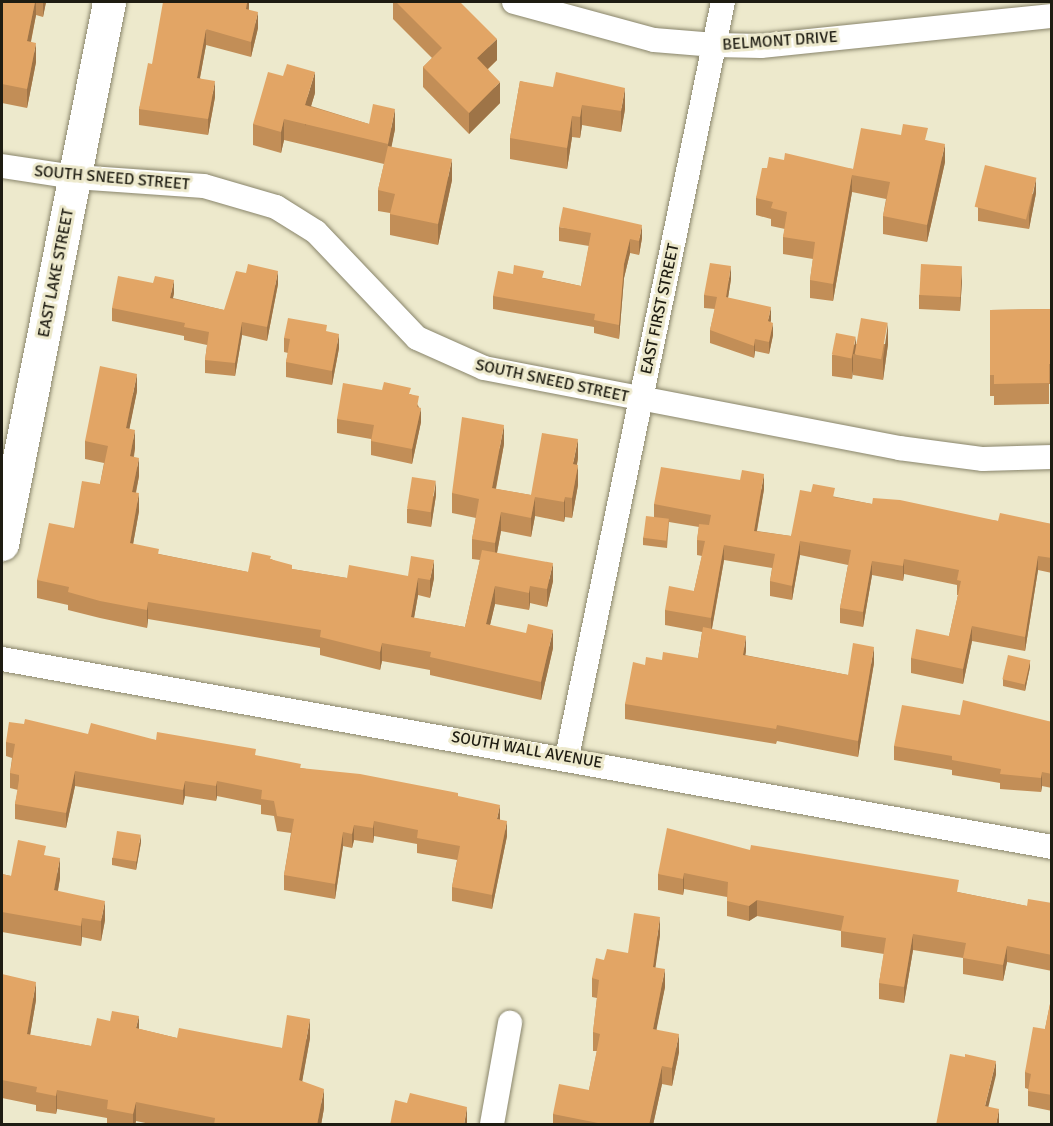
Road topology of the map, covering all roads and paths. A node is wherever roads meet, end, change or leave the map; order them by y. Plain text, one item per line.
1 (109, 2) edge
2 (514, 2) edge
3 (723, 2) edge
4 (1052, 16) edge
5 (715, 45) junction
6 (2, 166) edge
7 (75, 177) junction
8 (641, 400) junction
9 (1052, 457) edge
10 (2, 544) edge
11 (2, 659) edge
12 (567, 757) junction
13 (1052, 847) edge
14 (510, 1023) dead end
15 (492, 1125) edge

1 - 7 street, EAST LAKE STREET
2 - 5 street, BELMONT DRIVE
3 - 5 street, EAST FIRST STREET
4 - 5 street, BELMONT DRIVE
5 - 8 street, EAST FIRST STREET
6 - 7 street, SOUTH SNEED STREET
7 - 8 street, SOUTH SNEED STREET
7 - 10 street, EAST LAKE STREET
8 - 9 street, SOUTH SNEED STREET
8 - 12 street, EAST FIRST STREET
11 - 12 street, SOUTH WALL AVENUE
12 - 13 street, SOUTH WALL AVENUE
14 - 15 street

